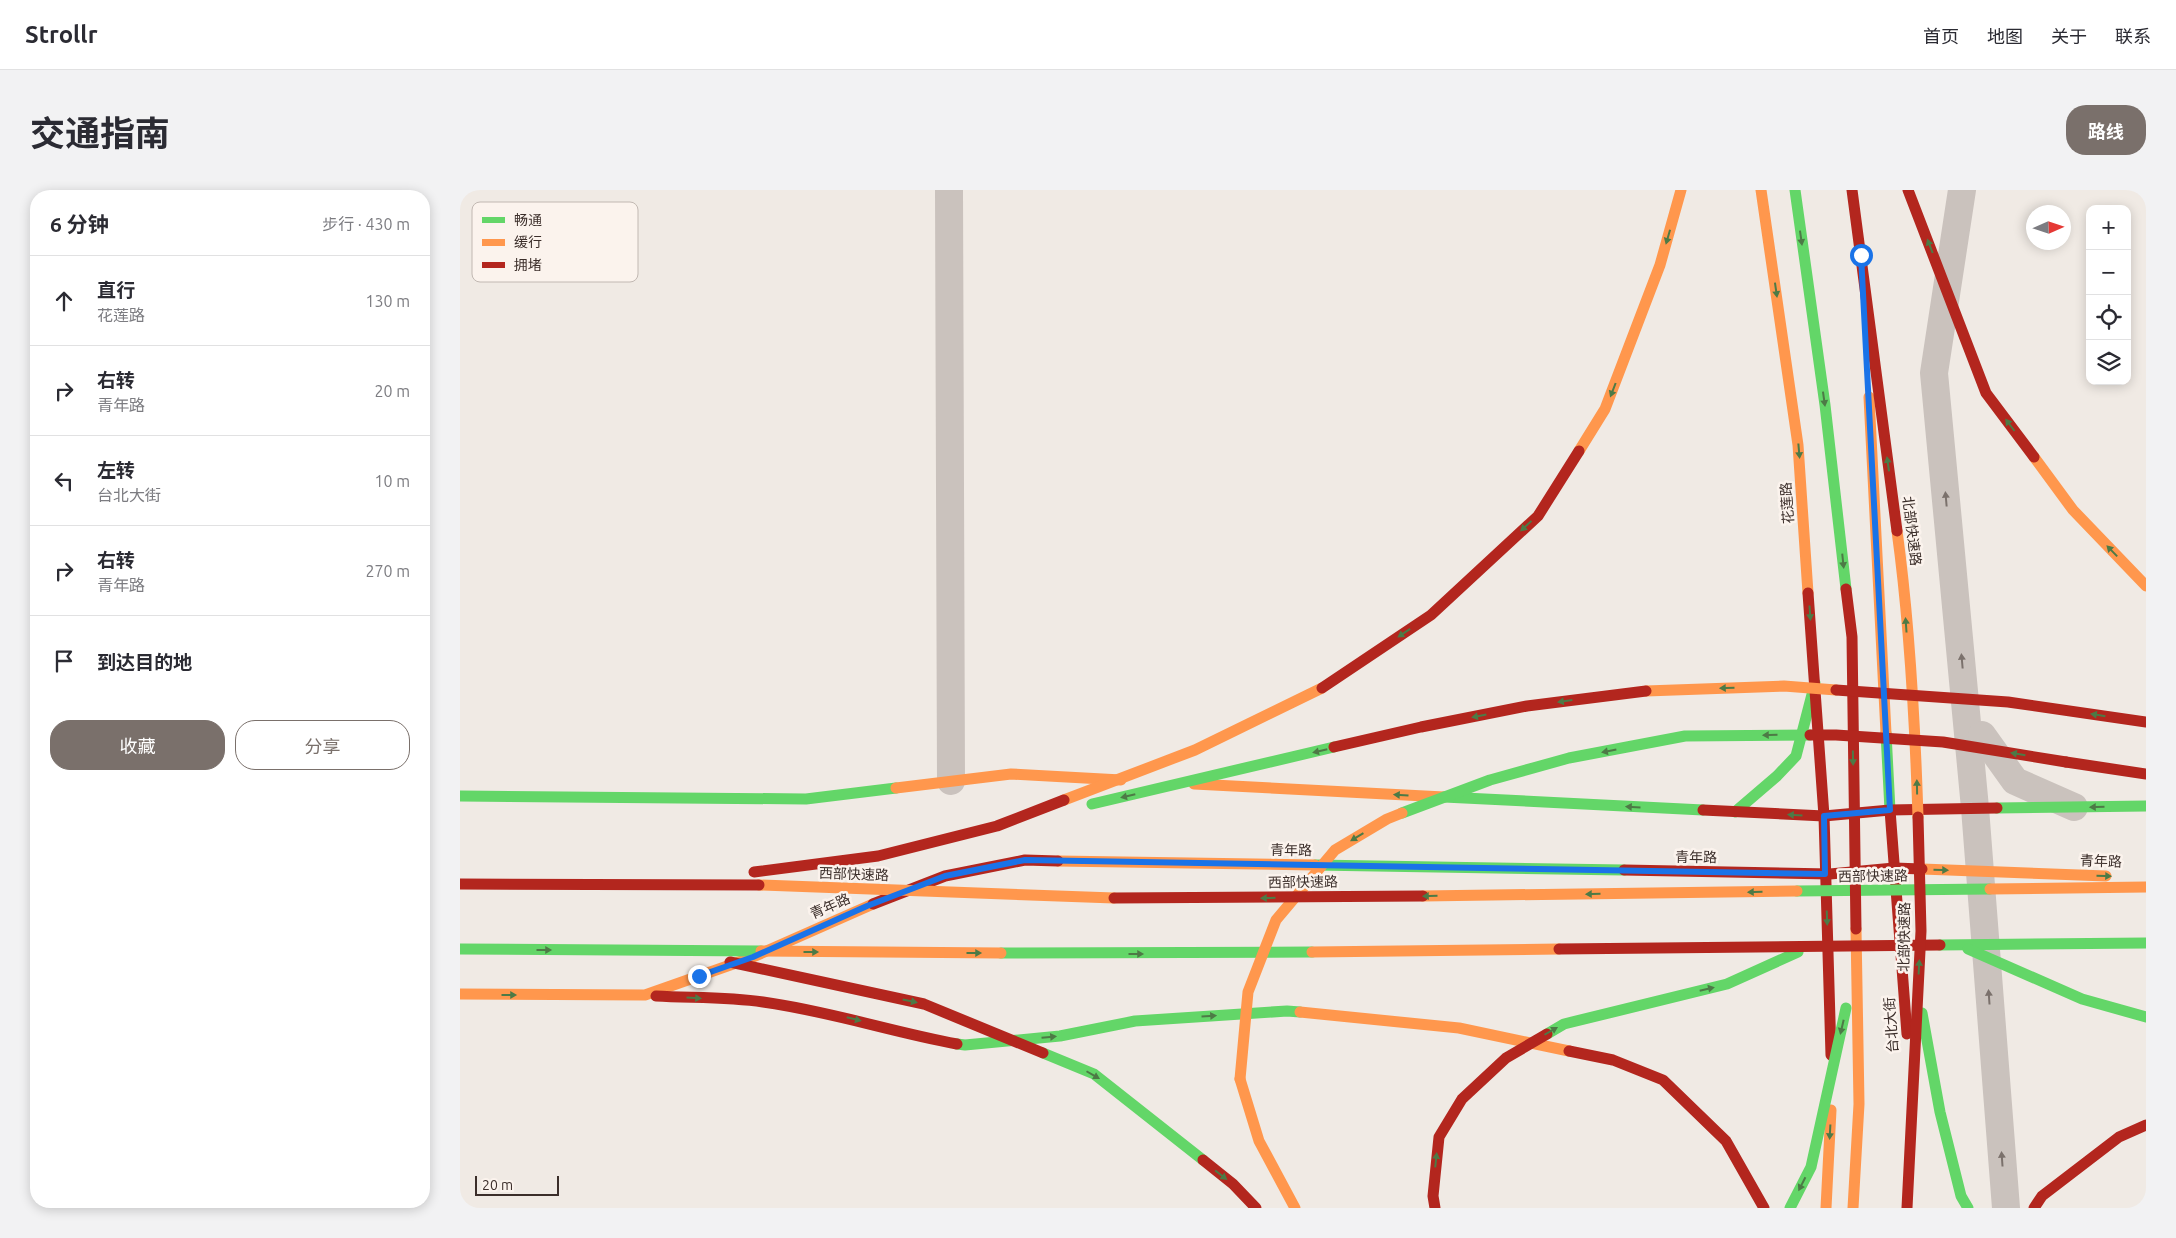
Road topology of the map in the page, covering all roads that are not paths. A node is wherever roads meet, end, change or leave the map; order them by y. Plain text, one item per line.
1 (949, 190) edge
2 (1681, 190) edge
3 (1761, 190) edge
4 (1794, 190) edge
5 (1852, 190) edge
6 (1860, 190) edge
7 (1908, 190) edge
8 (1962, 190) edge
9 (2146, 586) edge
10 (1815, 683) junction
11 (1967, 715) junction
12 (2146, 722) edge
13 (2146, 774) edge
14 (951, 781) junction
15 (460, 796) edge
16 (2146, 806) edge
17 (2074, 807) junction
18 (1976, 808) junction
19 (1890, 810) junction
20 (1734, 812) junction
21 (1824, 816) junction
22 (984, 830) junction
23 (1894, 868) junction
24 (1979, 870) junction
25 (1825, 874) junction
26 (2146, 878) edge
27 (460, 884) edge
28 (632, 884) junction
29 (2146, 888) edge
30 (2146, 943) edge
31 (1960, 945) junction
32 (1809, 947) junction
33 (460, 949) edge
34 (674, 951) junction
35 (1856, 963) junction
36 (1918, 991) junction
37 (460, 994) edge
38 (645, 995) junction
39 (2146, 1018) edge
40 (2146, 1125) edge
41 (1919, 1198) dead end
42 (1256, 1208) edge
43 (1295, 1208) edge
44 (1435, 1208) edge
45 (1764, 1208) edge
46 (1790, 1208) edge
47 (1826, 1208) edge
48 (1853, 1208) edge
49 (1907, 1208) edge
50 (1968, 1208) edge
51 (2006, 1208) edge
52 (2034, 1208) edge

1 - 14 street
2 -> 22 main road, bridge
3 -> 10 main road, 花莲路
4 -> 35 main road, bridge
36 -> 5 main road, 北部快速路, bridge
6 - 19 main road
9 -> 7 main road, bridge
11 -> 8 street
10 - 20 main road
10 - 21 main road, 花莲路
11 - 17 street
11 - 18 street
12 -> 22 main road, bridge
13 -> 43 main road, bridge
14 - 15 main road
20 -> 14 main road
16 -> 17 main road
17 - 18 main road
18 - 19 main road
18 - 24 street
19 - 21 main road
19 - 23 main road, 台北大街
21 -> 20 main road
21 - 25 main road
22 - 28 main road, bridge
23 -> 24 main road, 青年路
23 - 25 main road, 青年路
23 - 41 main road, 台北大街
24 -> 26 main road, 青年路
51 -> 24 street
25 - 38 main road, 青年路
25 -> 47 main road
27 - 28 main road, 西部快速路, bridge
29 -> 28 main road, 西部快速路, bridge
30 - 31 main road, bridge
31 - 32 main road, bridge
31 - 39 main road, bridge
34 -> 32 main road, bridge
44 -> 32 main road, bridge
33 -> 34 main road, bridge
34 -> 42 main road, bridge
35 -> 46 main road, bridge
35 - 48 main road, bridge
36 - 49 main road, 北部快速路, bridge
36 - 50 main road, bridge
37 -> 38 main road, 青年路
38 -> 45 main road
40 - 52 main road

